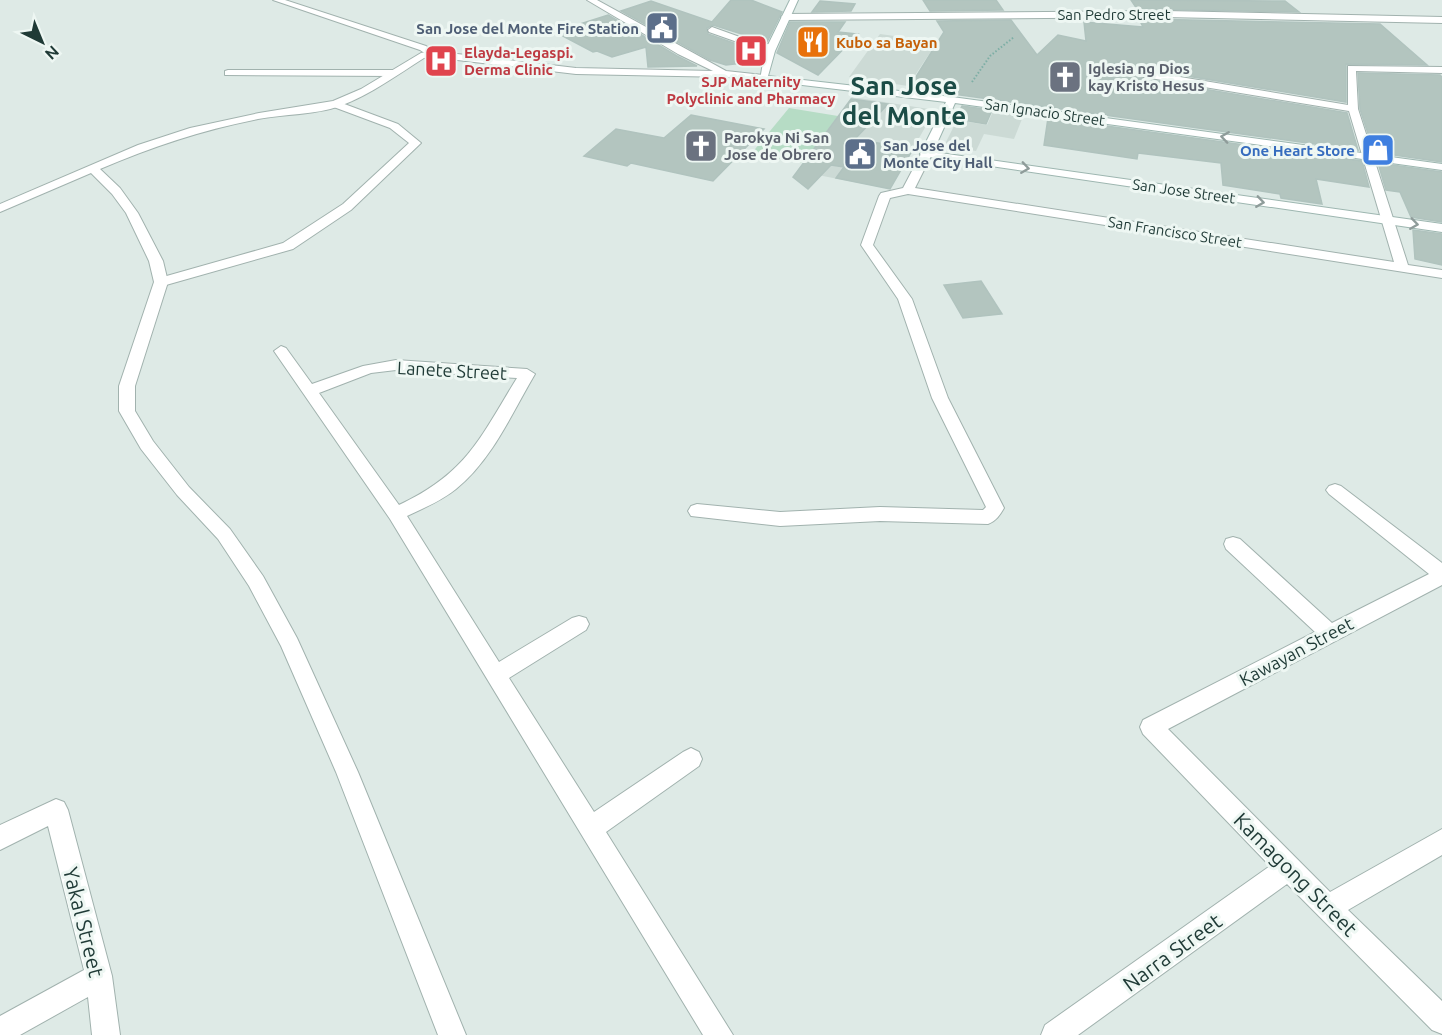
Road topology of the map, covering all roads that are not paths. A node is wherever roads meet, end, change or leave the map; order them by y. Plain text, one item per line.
1 (277, 0) edge
2 (591, 0) edge
3 (794, 0) edge
4 (1060, 6) dead end
5 (1052, 14) junction
6 (785, 17) junction
7 (1442, 20) edge
8 (712, 30) dead end
9 (772, 46) junction
10 (432, 54) junction
11 (1120, 69) dead end
12 (1442, 70) edge
13 (228, 72) dead end
14 (394, 73) junction
15 (728, 74) junction
16 (763, 78) junction
17 (958, 100) junction
18 (335, 104) junction
19 (1353, 109) junction
20 (926, 154) junction
21 (1366, 156) junction
22 (1442, 167) edge
23 (92, 168) junction
24 (908, 190) junction
25 (0, 208) edge
26 (1386, 220) junction
27 (1442, 228) edge
28 (1402, 267) junction
29 (1442, 274) edge
30 (161, 282) junction
31 (281, 351) dead end
32 (309, 391) junction
33 (1335, 490) dead end
34 (697, 511) dead end
35 (396, 514) junction
36 (1233, 544) dead end
37 (1442, 575) edge
38 (579, 624) dead end
39 (1329, 633) junction
40 (496, 675) junction
41 (1151, 727) joint
42 (691, 759) dead end
43 (591, 828) junction
44 (0, 838) edge
45 (1442, 841) edge
46 (1288, 868) junction
47 (1328, 908) junction
48 (99, 976) junction
49 (1442, 1020) edge
50 (0, 1031) edge
51 (106, 1035) edge
52 (452, 1035) edge
53 (720, 1035) edge
54 (1055, 1035) edge

1 - 10 street
2 - 15 street
3 - 6 street
4 - 5 street
5 - 6 street, San Pedro Street
5 - 7 street, San Pedro Street
6 - 9 street
8 - 9 street
9 - 16 street
10 - 14 street
10 - 15 street, San Ignacio Street
11 - 19 street
12 - 19 street
13 - 14 street
14 - 18 street
15 - 16 street, San Ignacio Street
16 - 17 street, San Ignacio Street
17 - 20 street
21 -> 17 street, San Ignacio Street
18 - 23 street
18 - 30 street
19 - 21 street
20 - 24 street
20 -> 26 street, San Jose Street
21 - 22 street, San Ignacio Street
21 - 26 street
23 - 25 street
23 - 30 street
24 - 28 street, San Francisco Street
24 - 34 street
26 -> 27 street, San Jose Street
26 - 28 street
28 - 29 street, San Francisco Street
30 - 52 street
31 - 32 street
32 - 35 street
32 - 35 street, Lanete Street
33 - 37 street
35 - 40 street
36 - 39 street
37 - 39 street, Kawayan Street
38 - 40 street
39 - 41 street, Kawayan Street
40 - 43 street
41 - 46 street, Kamagong Street
42 - 43 street
43 - 53 street
44 - 48 street, Yakal Street
45 - 47 street
46 - 47 street, Kamagong Street
46 - 54 street, Narra Street
47 - 49 street, Kamagong Street
48 - 50 street
48 - 51 street, Yakal Street

